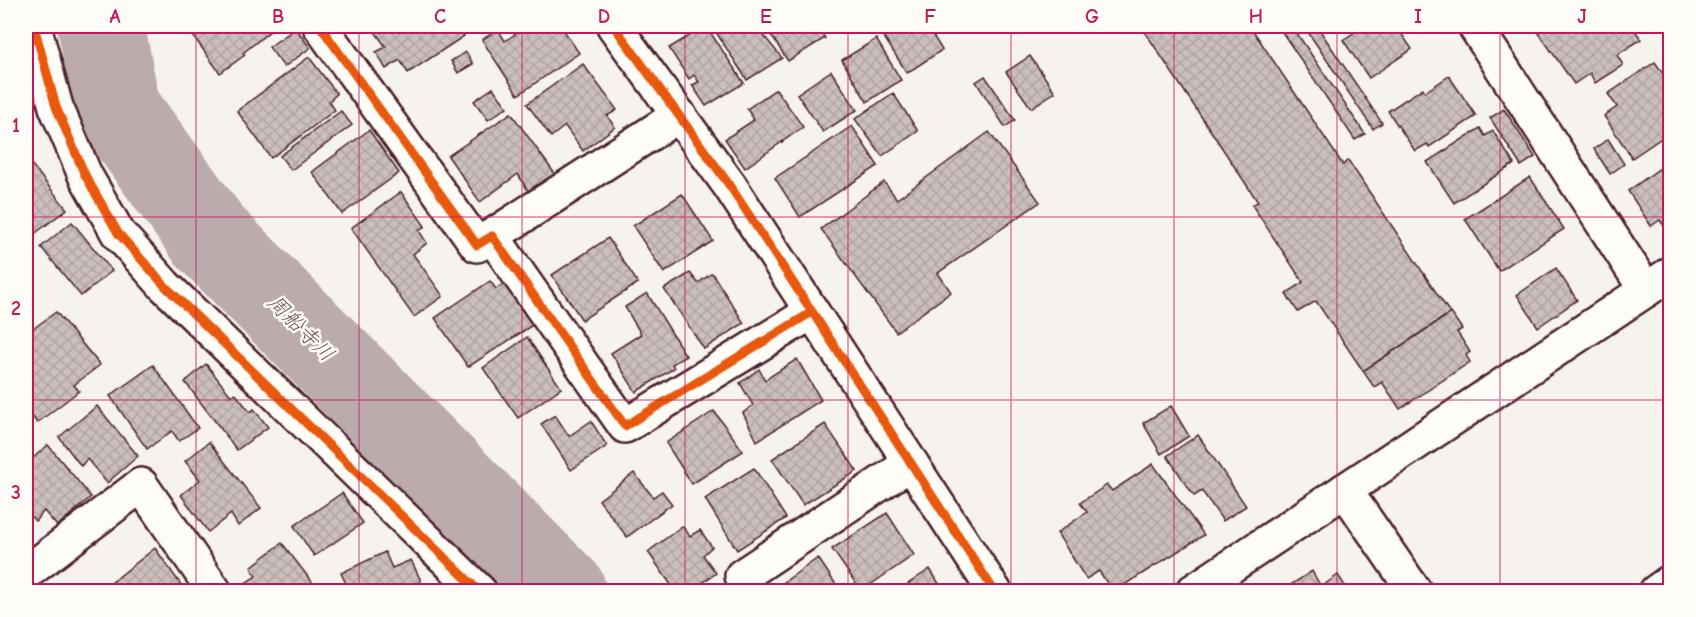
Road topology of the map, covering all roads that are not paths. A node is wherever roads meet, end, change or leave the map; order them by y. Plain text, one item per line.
1 (34, 26) edge
2 (320, 26) edge
3 (614, 26) edge
4 (1475, 26) edge
5 (678, 115) junction
6 (492, 236) junction
7 (1658, 282) edge
8 (812, 312) junction
9 (911, 463) junction
10 (1345, 490) junction
11 (26, 573) edge
12 (742, 576) dead end
13 (1671, 582) edge
14 (215, 591) edge
15 (480, 591) edge
16 (995, 591) edge
17 (1191, 591) edge
18 (1415, 591) edge
19 (1656, 591) edge

1 - 15 street
2 - 6 street
3 - 5 street
4 - 7 street
5 - 6 street
5 - 8 street
6 - 8 street
7 - 10 street
8 - 9 street
9 - 12 street
9 - 16 street
10 - 17 street
10 - 18 street
11 - 14 street
13 - 19 street

